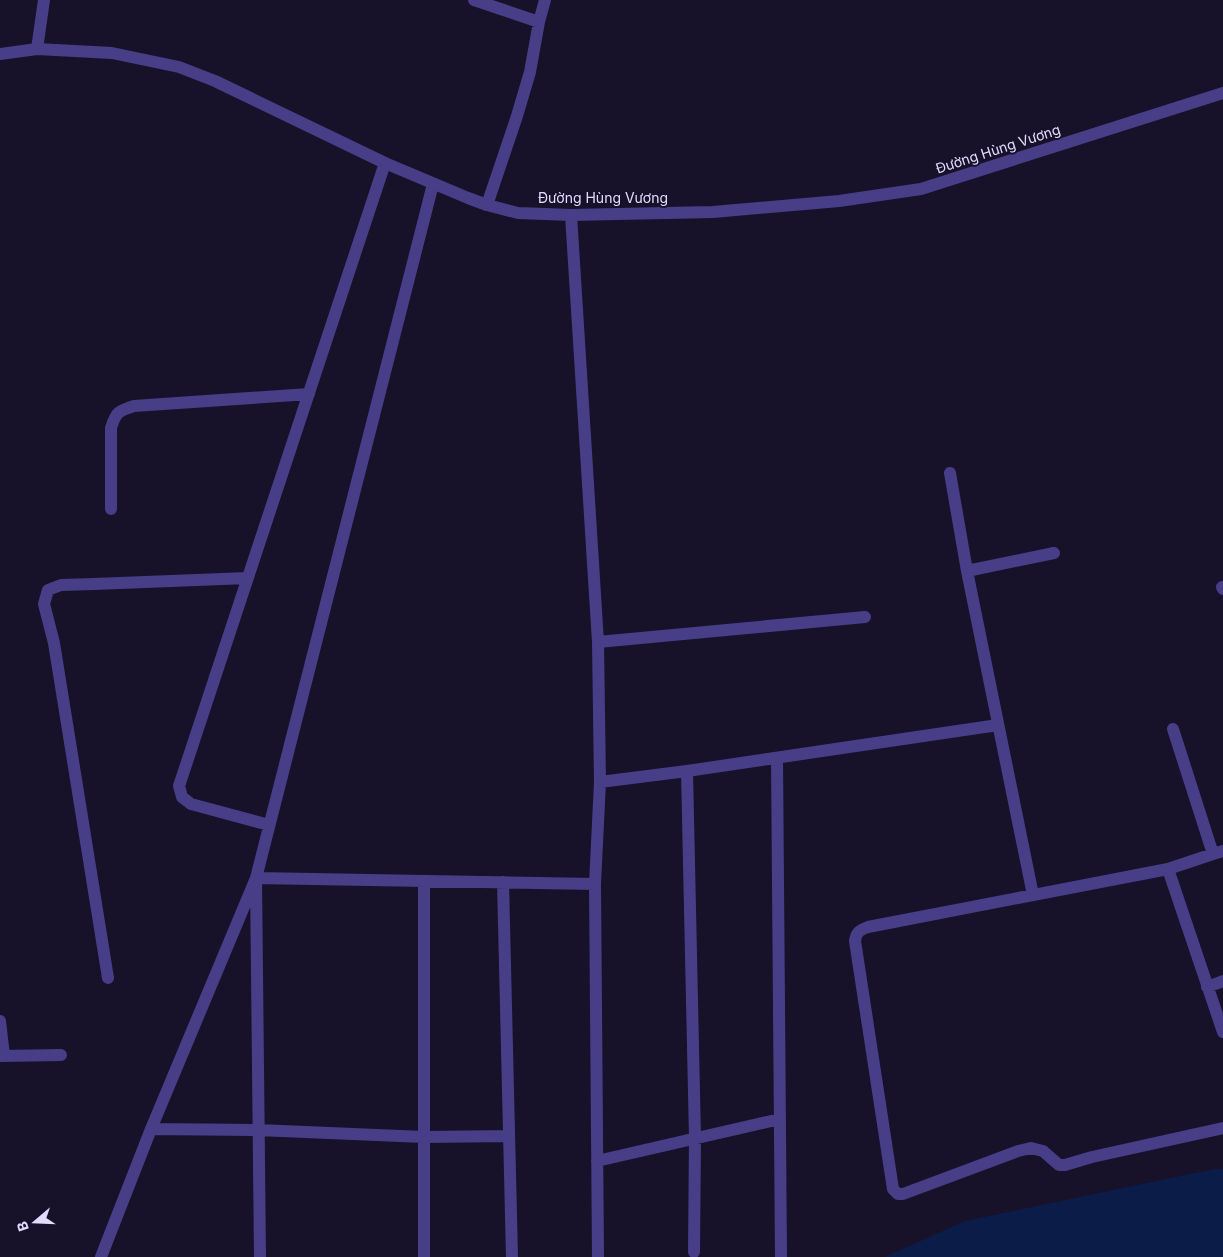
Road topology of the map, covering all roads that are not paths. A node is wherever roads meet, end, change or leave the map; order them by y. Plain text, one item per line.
1 (44, 0) edge
2 (474, 0) edge
3 (545, 0) edge
4 (539, 22) junction
5 (37, 49) junction
6 (0, 54) edge
7 (1223, 93) edge
8 (385, 163) junction
9 (433, 184) junction
10 (487, 205) junction
11 (571, 215) junction
12 (309, 394) junction
13 (950, 473) dead end
14 (111, 509) dead end
15 (1054, 553) dead end
16 (967, 571) junction
17 (248, 578) junction
18 (865, 617) dead end
19 (598, 642) junction
20 (998, 725) junction
21 (1173, 729) dead end
22 (777, 758) junction
23 (687, 771) junction
24 (600, 782) junction
25 (269, 825) junction
26 (1218, 853) edge
27 (1168, 869) junction
28 (256, 878) junction
29 (424, 881) junction
30 (503, 882) junction
31 (595, 884) junction
32 (1033, 895) junction
33 (108, 978) dead end
34 (1223, 981) edge
35 (1207, 987) junction
36 (0, 1021) edge
37 (1223, 1032) edge
38 (60, 1055) dead end
39 (2, 1056) edge
40 (780, 1119) junction
41 (1223, 1128) edge
42 (151, 1130) junction
43 (258, 1130) junction
44 (424, 1136) junction
45 (509, 1136) junction
46 (695, 1138) junction
47 (597, 1161) junction
48 (694, 1252) dead end
49 (101, 1257) edge
50 (260, 1257) edge
51 (424, 1257) edge
52 (512, 1257) edge
53 (598, 1257) edge
54 (781, 1257) edge

1 - 5 street
2 - 4 street
3 - 4 street
4 - 10 street
5 - 6 street, Đường Hùng Vương
5 - 8 street, Đường Hùng Vương
7 - 11 street, Đường Hùng Vương
8 - 9 street, Đường Hùng Vương
8 - 12 street
9 - 10 street, Đường Hùng Vương
9 - 25 street
10 - 11 street, Đường Hùng Vương
11 - 19 street
12 - 14 street
12 - 17 street
13 - 16 street
15 - 16 street
16 - 20 street
17 - 25 street
17 - 33 street
18 - 19 street
19 - 24 street
20 - 22 street
20 - 32 street
21 - 26 street
22 - 23 street
22 - 40 street
23 - 24 street
23 - 46 street
24 - 31 street
25 - 28 street
26 - 27 street
27 - 32 street
27 - 35 street
28 - 29 street
28 - 42 street
28 - 43 street
29 - 30 street
29 - 44 street
30 - 31 street
30 - 45 street
31 - 47 street
32 - 41 street
34 - 35 street
35 - 37 street
36 - 39 street
38 - 39 street
40 - 46 street
40 - 54 street
42 - 43 street
42 - 49 street
43 - 44 street
43 - 50 street
44 - 45 street
44 - 51 street
45 - 52 street
46 - 47 street
46 - 48 street
47 - 53 street

